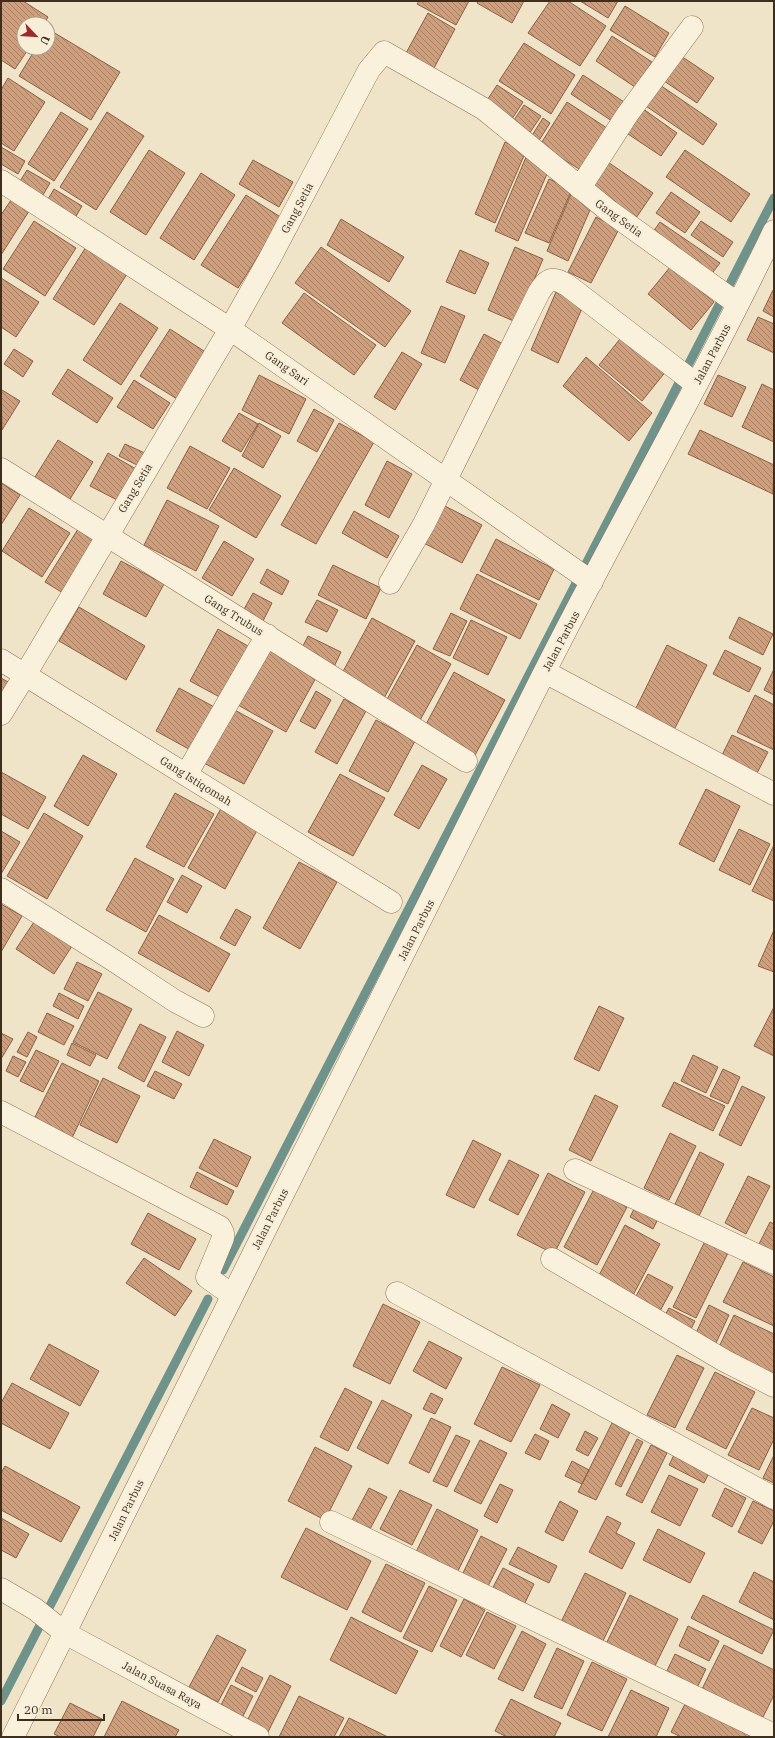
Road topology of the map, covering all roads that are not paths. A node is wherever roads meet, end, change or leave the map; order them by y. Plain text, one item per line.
1 (692, 27) dead end
2 (1, 181) edge
3 (580, 188) junction
4 (774, 232) edge
5 (736, 303) junction
6 (230, 329) junction
7 (690, 379) junction
8 (1, 469) edge
9 (446, 479) junction
10 (107, 536) junction
11 (590, 580) junction
12 (390, 583) dead end
13 (267, 635) junction
14 (1, 660) edge
15 (545, 672) junction
16 (25, 676) junction
17 (1, 714) edge
18 (466, 761) dead end
19 (186, 775) junction
20 (774, 794) edge
21 (1, 889) edge
22 (391, 902) dead end
23 (203, 1016) dead end
24 (1, 1112) edge
25 (575, 1170) dead end
26 (552, 1259) dead end
27 (774, 1263) edge
28 (397, 1293) dead end
29 (232, 1295) junction
30 (774, 1386) edge
31 (774, 1498) edge
32 (331, 1522) dead end
33 (1, 1589) edge
34 (60, 1629) junction
35 (774, 1735) edge
36 (13, 1737) edge
37 (258, 1737) edge

1 - 3 street
2 - 6 street, Gang Sari
3 - 5 street, Gang Setia
3 - 6 street, Gang Setia
4 - 5 street, Jalan Parbus
5 - 7 street, Jalan Parbus
6 - 9 street, Gang Sari
6 - 10 street, Gang Setia
7 - 9 street
7 - 11 street, Jalan Parbus
8 - 10 street, Gang Trubus
9 - 11 street, Gang Sari
9 - 12 street
10 - 13 street, Gang Trubus
10 - 16 street, Gang Setia
11 - 15 street, Jalan Parbus
13 - 18 street, Gang Trubus
13 - 19 street
14 - 16 street, Gang Istiqomah
15 - 20 street
15 - 29 street, Jalan Parbus
16 - 17 street, Gang Setia
16 - 19 street, Gang Istiqomah
19 - 22 street, Gang Istiqomah
21 - 23 street
24 - 29 street
25 - 27 street
26 - 30 street
28 - 31 street
29 - 34 street, Jalan Parbus
32 - 35 street
33 - 34 street, Jalan Suasa Raya
34 - 36 street, Jalan Parbus
34 - 37 street, Jalan Suasa Raya

